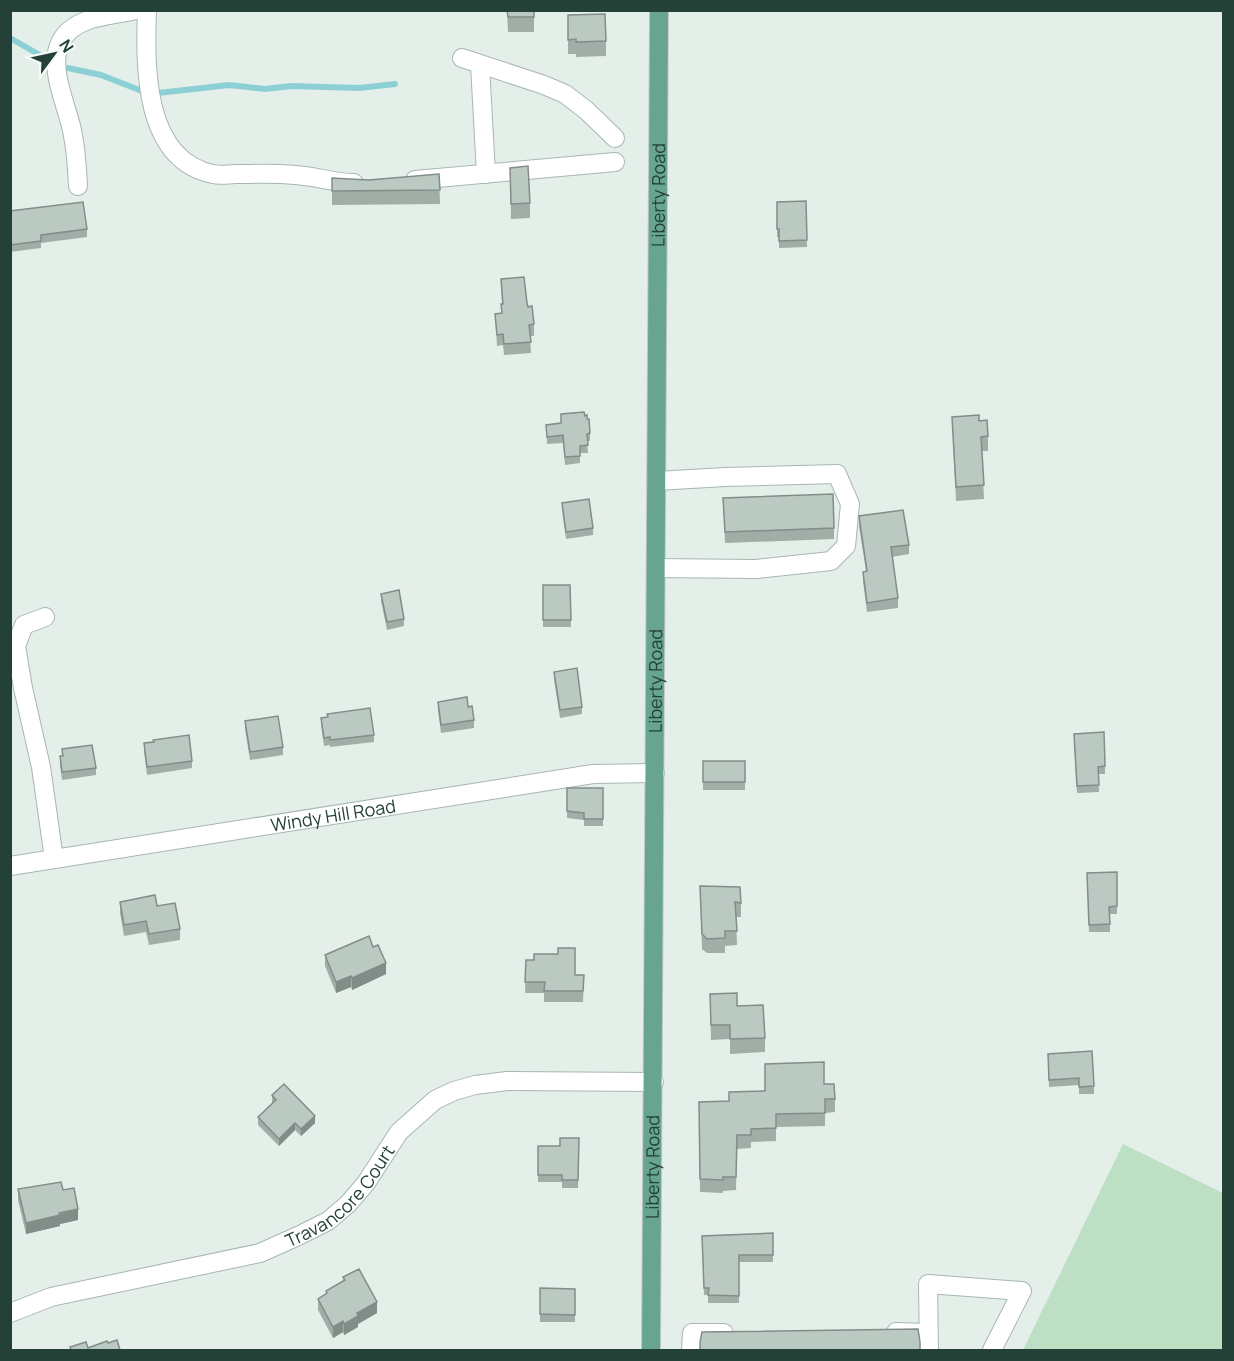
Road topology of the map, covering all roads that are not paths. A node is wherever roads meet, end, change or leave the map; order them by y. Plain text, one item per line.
1 (136, 10) edge
2 (147, 10) edge
3 (659, 10) edge
4 (615, 138) dead end
5 (615, 162) dead end
6 (486, 174) junction
7 (395, 182) edge
8 (373, 183) edge
9 (78, 186) dead end
10 (656, 481) junction
11 (656, 568) junction
12 (45, 617) dead end
13 (655, 773) junction
14 (54, 859) junction
15 (10, 866) edge
16 (654, 1082) junction
17 (10, 1313) edge
18 (881, 1332) edge
19 (746, 1333) edge
20 (928, 1342) edge
21 (651, 1350) edge
22 (692, 1350) edge
23 (992, 1350) edge

1 - 9 street
2 - 8 street
3 - 10 main road, Liberty Road
4 - 6 street
5 - 6 street
6 - 7 street
10 - 11 main road, Liberty Road
10 - 11 street
11 - 13 main road, Liberty Road
12 - 14 street
13 - 14 street, Windy Hill Road
13 - 16 main road, Liberty Road
14 - 15 street, Windy Hill Road
16 - 17 street, Travancore Court
16 - 21 main road, Liberty Road
18 - 20 street
19 - 22 street
20 - 23 street

